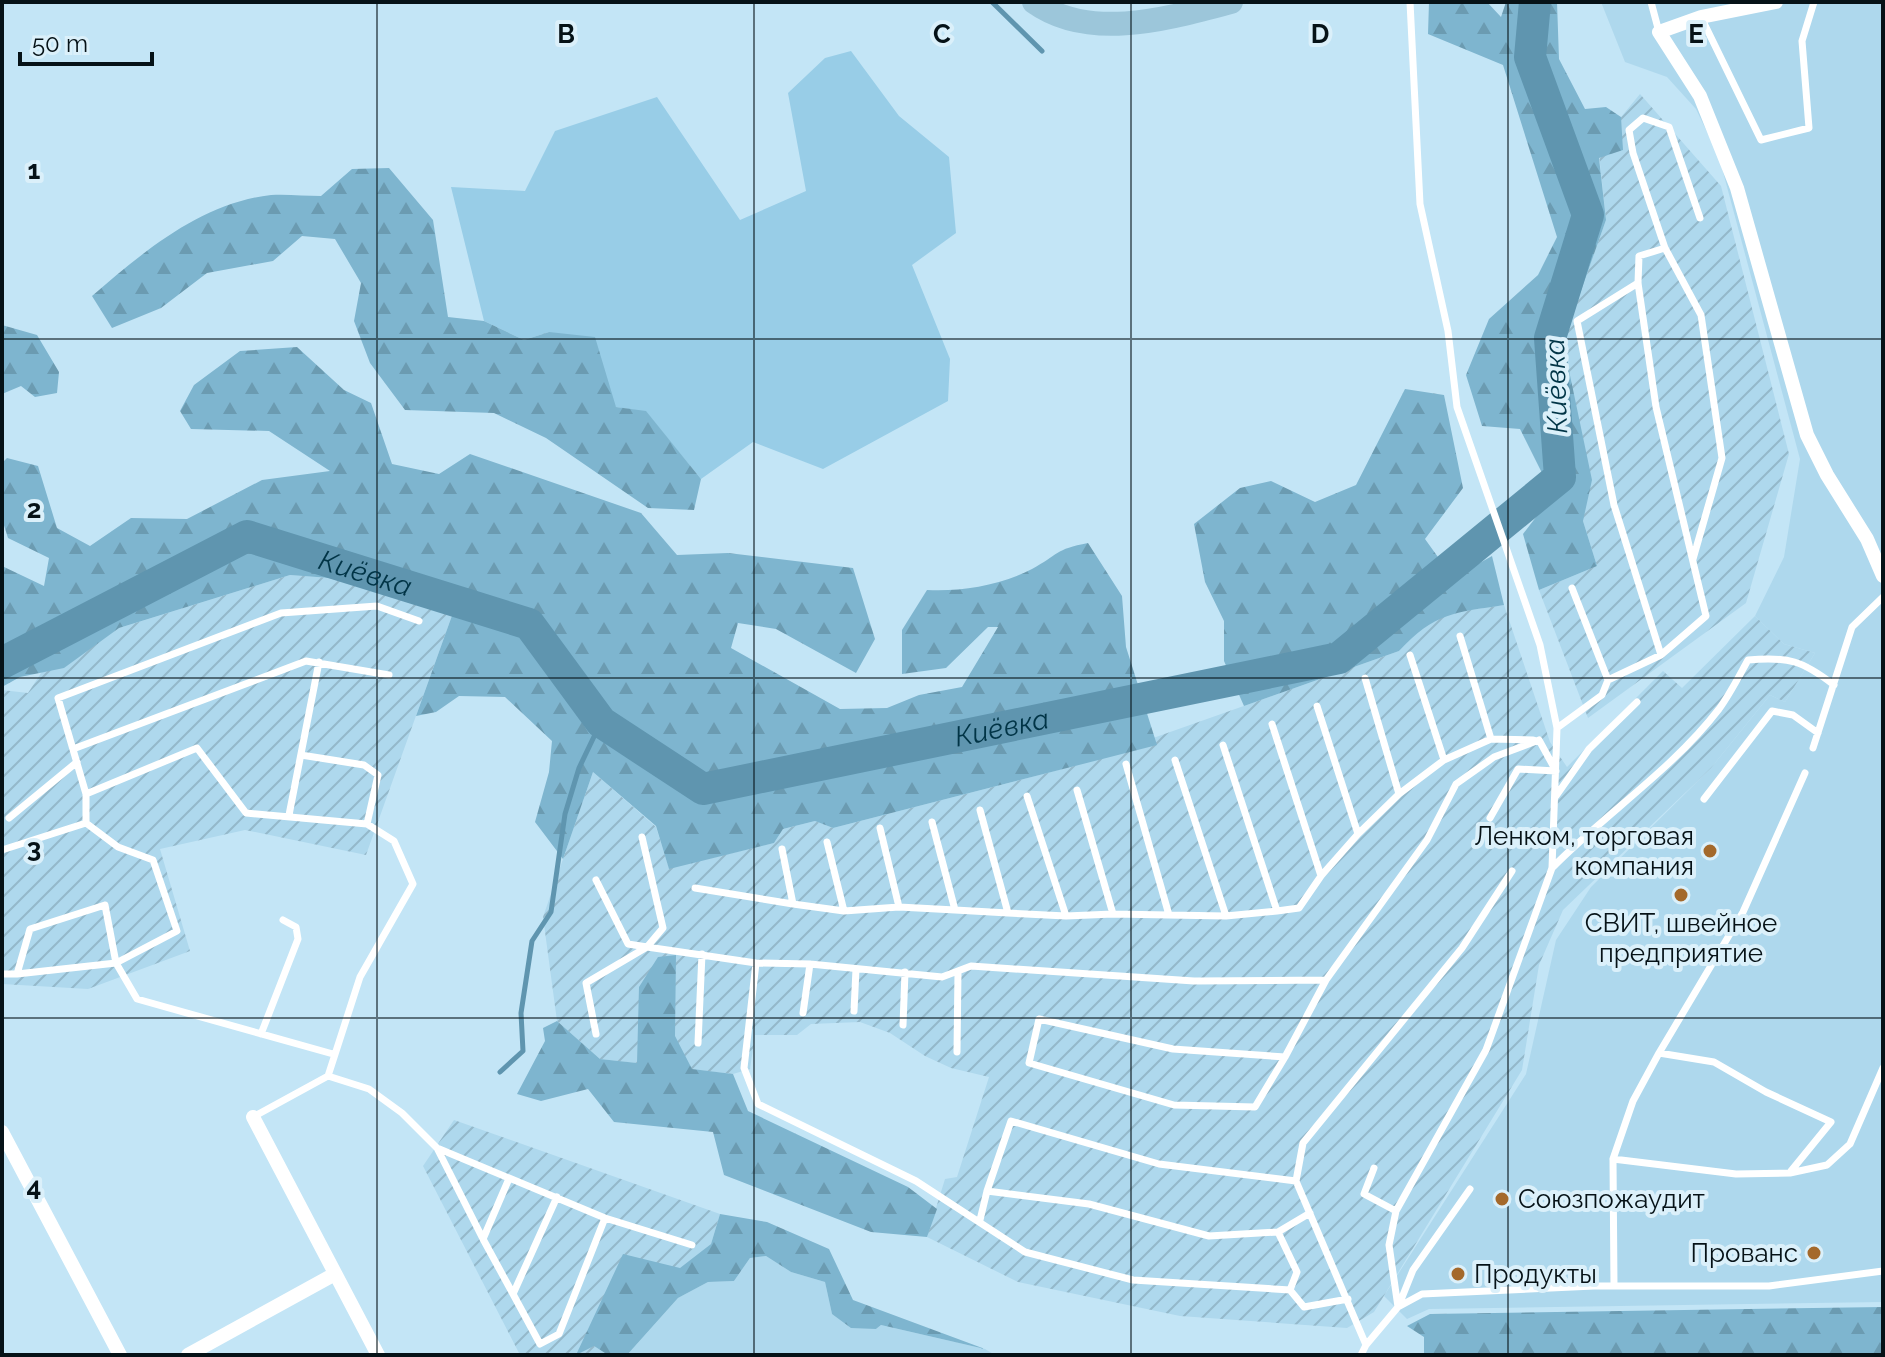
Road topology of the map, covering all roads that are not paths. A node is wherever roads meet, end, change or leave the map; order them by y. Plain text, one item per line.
1 (1034, 2) edge
2 (1231, 2) edge
3 (1410, 2) edge
4 (1651, 2) edge
5 (1776, 2) edge
6 (1814, 2) edge
7 (1701, 17) junction
8 (1659, 32) junction
9 (1700, 218) dead end
10 (1665, 248) junction
11 (1638, 283) junction
12 (1693, 559) junction
13 (1883, 576) edge
14 (1572, 588) dead end
15 (1883, 597) edge
16 (419, 621) dead end
17 (1460, 636) dead end
18 (1410, 655) dead end
19 (1661, 655) junction
20 (319, 662) junction
21 (389, 675) dead end
22 (1365, 678) dead end
23 (1608, 680) junction
24 (1834, 685) junction
25 (1637, 702) dead end
26 (1317, 706) dead end
27 (1272, 724) dead end
28 (1557, 728) junction
29 (1818, 733) junction
30 (1491, 739) junction
31 (1539, 740) junction
32 (1223, 745) dead end
33 (1813, 748) dead end
34 (73, 749) junction
35 (301, 755) junction
36 (1175, 760) dead end
37 (1444, 760) junction
38 (77, 762) junction
39 (1126, 764) dead end
40 (1556, 771) junction
41 (1805, 773) dead end
42 (1077, 790) dead end
43 (86, 794) junction
44 (1399, 794) junction
45 (1027, 796) dead end
46 (1555, 797) junction
47 (1704, 799) dead end
48 (980, 810) dead end
49 (289, 815) junction
50 (9, 818) dead end
51 (1490, 818) dead end
52 (932, 822) dead end
53 (86, 823) junction
54 (367, 824) junction
55 (880, 828) dead end
56 (1358, 834) junction
57 (642, 837) dead end
58 (827, 842) dead end
59 (782, 849) dead end
60 (2, 850) edge
61 (1552, 868) junction
62 (1512, 871) dead end
63 (1321, 876) junction
64 (596, 880) dead end
65 (695, 888) dead end
66 (793, 904) junction
67 (899, 907) junction
68 (955, 910) junction
69 (844, 911) junction
70 (1277, 911) junction
71 (1008, 913) junction
72 (1113, 914) junction
73 (1169, 915) junction
74 (1066, 916) junction
75 (1226, 916) junction
76 (283, 920) dead end
77 (647, 947) junction
78 (702, 954) junction
79 (116, 963) junction
80 (756, 963) junction
81 (810, 964) junction
82 (856, 969) junction
83 (905, 972) junction
84 (958, 972) junction
85 (2, 974) edge
86 (17, 974) junction
87 (1326, 980) junction
88 (854, 1011) dead end
89 (803, 1013) dead end
90 (903, 1025) dead end
91 (261, 1034) junction
92 (596, 1034) dead end
93 (698, 1043) dead end
94 (957, 1052) dead end
95 (1659, 1053) junction
96 (333, 1054) junction
97 (1285, 1057) junction
98 (1883, 1068) edge
99 (328, 1076) junction
100 (253, 1117) joint
101 (2, 1132) edge
102 (437, 1148) junction
103 (1613, 1159) junction
104 (1374, 1168) dead end
105 (1790, 1173) junction
106 (508, 1181) junction
107 (1296, 1181) junction
108 (1470, 1189) dead end
109 (987, 1191) junction
110 (557, 1197) junction
111 (1396, 1211) junction
112 (1310, 1213) junction
113 (605, 1218) junction
114 (980, 1220) junction
115 (1278, 1232) junction
116 (483, 1239) junction
117 (692, 1245) dead end
118 (1883, 1271) edge
119 (333, 1275) junction
120 (1614, 1286) junction
121 (1290, 1290) junction
122 (513, 1294) junction
123 (1348, 1299) junction
124 (1398, 1307) junction
125 (1366, 1345) junction
126 (120, 1355) edge
127 (188, 1355) edge
128 (378, 1355) edge
129 (1361, 1355) edge

1 - 2 highway
3 - 28 lane
4 - 8 lane
5 - 7 street
6 - 7 lane
7 - 8 street
8 - 13 street
9 - 10 lane
10 - 11 lane
10 - 12 lane
11 - 12 lane
11 - 19 lane
12 - 19 lane
14 - 23 lane
15 - 24 lane
16 - 34 lane
17 - 30 lane
18 - 37 lane
19 - 23 lane
20 - 21 lane
20 - 34 lane
20 - 35 lane
22 - 44 lane
23 - 28 lane
24 - 29 lane
24 - 61 lane
25 - 46 lane
26 - 56 lane
27 - 63 lane
28 - 40 lane
29 - 33 lane
29 - 47 lane
30 - 31 lane
30 - 37 lane
31 - 40 lane
31 - 87 lane
32 - 70 lane
34 - 38 lane
35 - 49 lane
35 - 54 lane
36 - 75 lane
37 - 44 lane
38 - 43 lane
38 - 50 lane
39 - 73 lane
40 - 46 lane
40 - 51 lane
41 - 95 lane
42 - 72 lane
43 - 49 lane
43 - 53 lane
44 - 56 lane
45 - 74 lane
46 - 61 lane
48 - 71 lane
49 - 54 lane
52 - 68 lane
53 - 60 lane
53 - 79 lane
54 - 96 lane
55 - 67 lane
56 - 63 lane
57 - 77 lane
58 - 69 lane
59 - 66 lane
61 - 111 lane
62 - 107 lane
63 - 70 lane
64 - 77 lane
65 - 66 lane
66 - 69 lane
67 - 68 lane
67 - 69 lane
68 - 71 lane
70 - 75 lane
71 - 74 lane
72 - 73 lane
72 - 74 lane
73 - 75 lane
76 - 91 lane
77 - 78 lane
77 - 92 lane
78 - 80 lane
78 - 93 lane
79 - 86 lane
79 - 86 lane
79 - 91 lane
80 - 81 lane
80 - 114 lane
81 - 82 lane
81 - 89 lane
82 - 83 lane
82 - 88 lane
83 - 84 lane
83 - 90 lane
84 - 87 lane
84 - 94 lane
85 - 86 lane
87 - 97 lane
91 - 96 lane
95 - 103 lane
95 - 105 lane
96 - 99 lane
97 - 97 lane
98 - 105 lane
99 - 100 lane
99 - 102 lane
100 - 119 street
101 - 126 street
102 - 106 lane
102 - 116 lane
103 - 105 lane
103 - 120 lane
104 - 111 lane
106 - 110 lane
106 - 116 lane
107 - 109 lane
107 - 112 lane
108 - 124 lane
109 - 114 lane
109 - 115 lane
110 - 113 lane
110 - 122 lane
111 - 124 lane
112 - 115 lane
112 - 123 lane
113 - 117 lane
113 - 122 lane
114 - 121 lane
115 - 121 lane
116 - 122 lane
118 - 120 lane
119 - 127 street
119 - 128 street
120 - 124 lane
121 - 123 lane
123 - 125 lane
124 - 125 lane
125 - 129 lane

